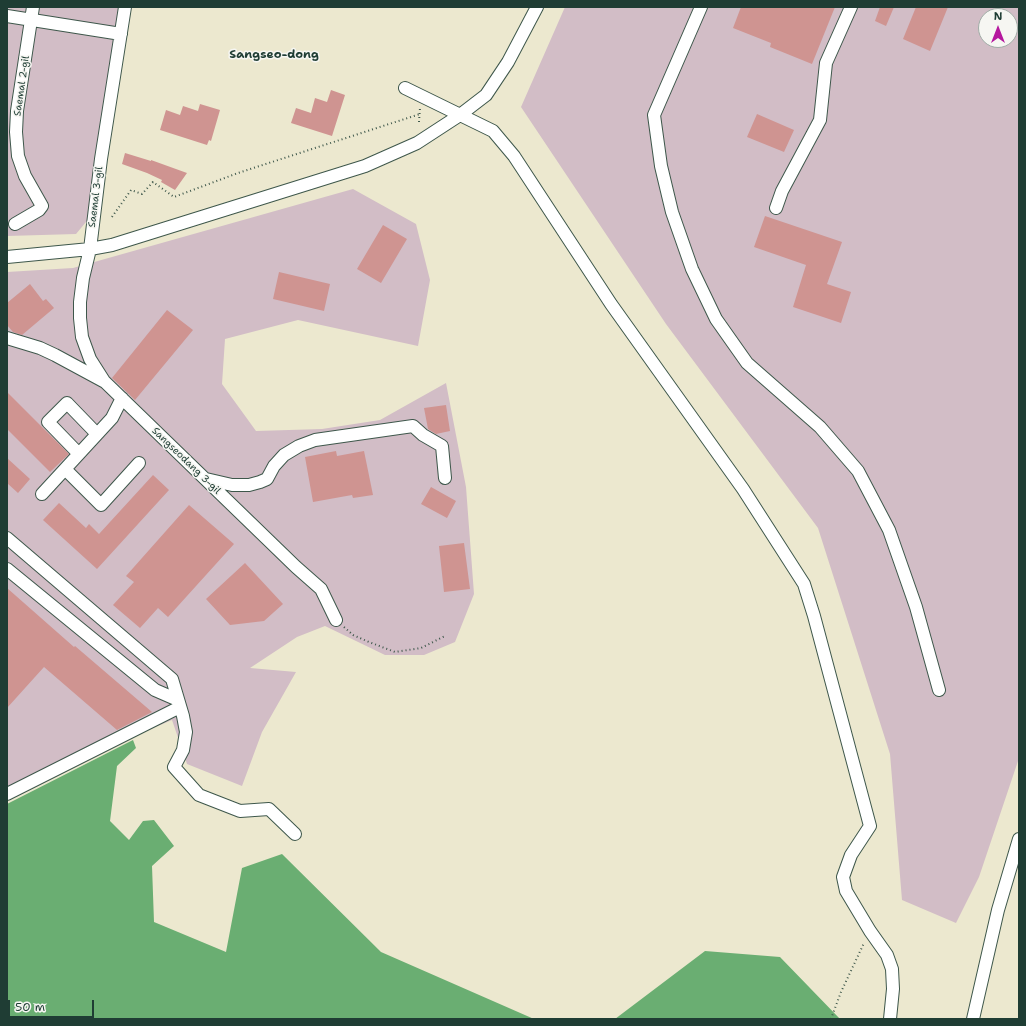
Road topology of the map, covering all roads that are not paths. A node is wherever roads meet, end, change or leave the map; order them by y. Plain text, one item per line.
1 (33, 7) edge
2 (125, 7) edge
3 (537, 7) edge
4 (701, 7) edge
5 (851, 7) edge
6 (7, 16) edge
7 (31, 20) junction
8 (121, 34) junction
9 (405, 88) dead end
10 (460, 115) junction
11 (776, 208) dead end
12 (15, 224) dead end
13 (90, 249) junction
14 (7, 257) edge
15 (7, 338) edge
16 (105, 382) junction
17 (122, 398) junction
18 (97, 434) junction
19 (79, 454) junction
20 (139, 462) dead end
21 (65, 469) junction
22 (445, 478) dead end
23 (205, 479) junction
24 (42, 494) dead end
25 (7, 538) edge
26 (7, 569) edge
27 (336, 620) road end
28 (939, 690) dead end
29 (179, 703) junction
30 (7, 794) edge
31 (295, 834) dead end
32 (1019, 839) edge
33 (890, 1019) edge
34 (973, 1019) edge

1 - 7 street, Saemal 2-gil
2 - 8 street, Saemal 3-gil
3 - 10 street
4 - 28 street
5 - 11 street
6 - 7 street
7 - 8 street
7 - 12 street, Saemal 2-gil
8 - 13 street, Saemal 3-gil
9 - 10 street
10 - 13 street
10 - 33 street
13 - 14 street
13 - 16 street, Saemal 3-gil
15 - 16 street, Sangseodang 3-gil
16 - 17 street, Sangseodang 3-gil
17 - 18 street
17 - 23 street, Sangseodang 3-gil
18 - 19 street
18 - 19 street
19 - 21 street
20 - 21 street
21 - 24 street
22 - 23 street
23 - 27 street, Sangseodang 3-gil
25 - 29 street
26 - 29 street
29 - 30 street
29 - 31 street
32 - 34 street

